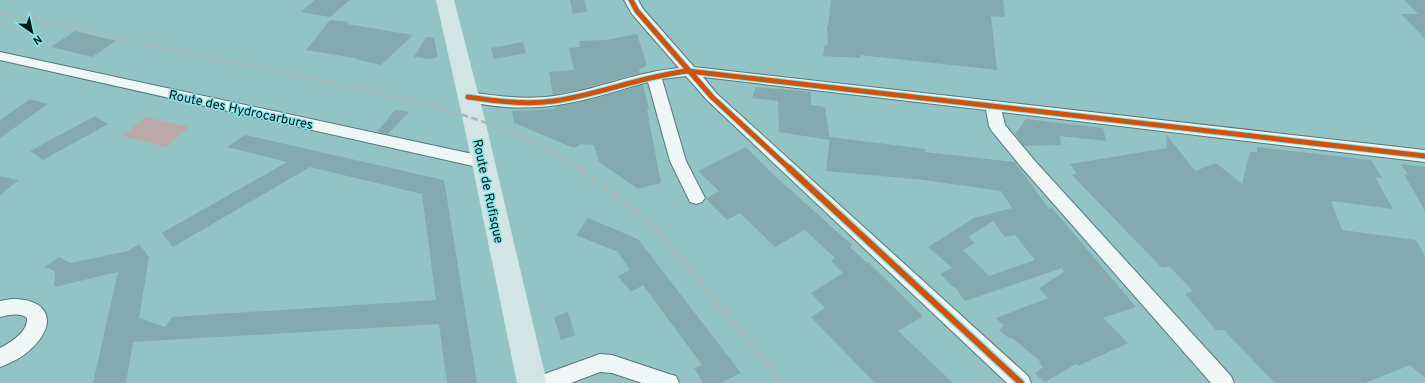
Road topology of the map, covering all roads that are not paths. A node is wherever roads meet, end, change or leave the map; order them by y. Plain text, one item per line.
1 (445, 0) edge
2 (631, 0) edge
3 (0, 56) edge
4 (688, 71) junction
5 (654, 75) junction
6 (468, 97) junction
7 (993, 105) junction
8 (1425, 156) edge
9 (482, 162) junction
10 (696, 198) dead end
11 (0, 309) edge
12 (0, 358) edge
13 (532, 383) edge
14 (546, 383) edge
15 (669, 383) edge
16 (1020, 383) edge
17 (1224, 383) edge

1 - 6 main road, Route de Rufisque
2 - 4 street
3 - 9 street, Route des Hydrocarbures
4 - 5 street
4 - 7 street
4 - 16 street
5 - 6 street
5 - 10 street
6 - 9 main road, Route de Rufisque
7 - 8 street
7 - 17 street
9 - 13 main road, Route de Rufisque
11 - 12 street
14 - 15 street

